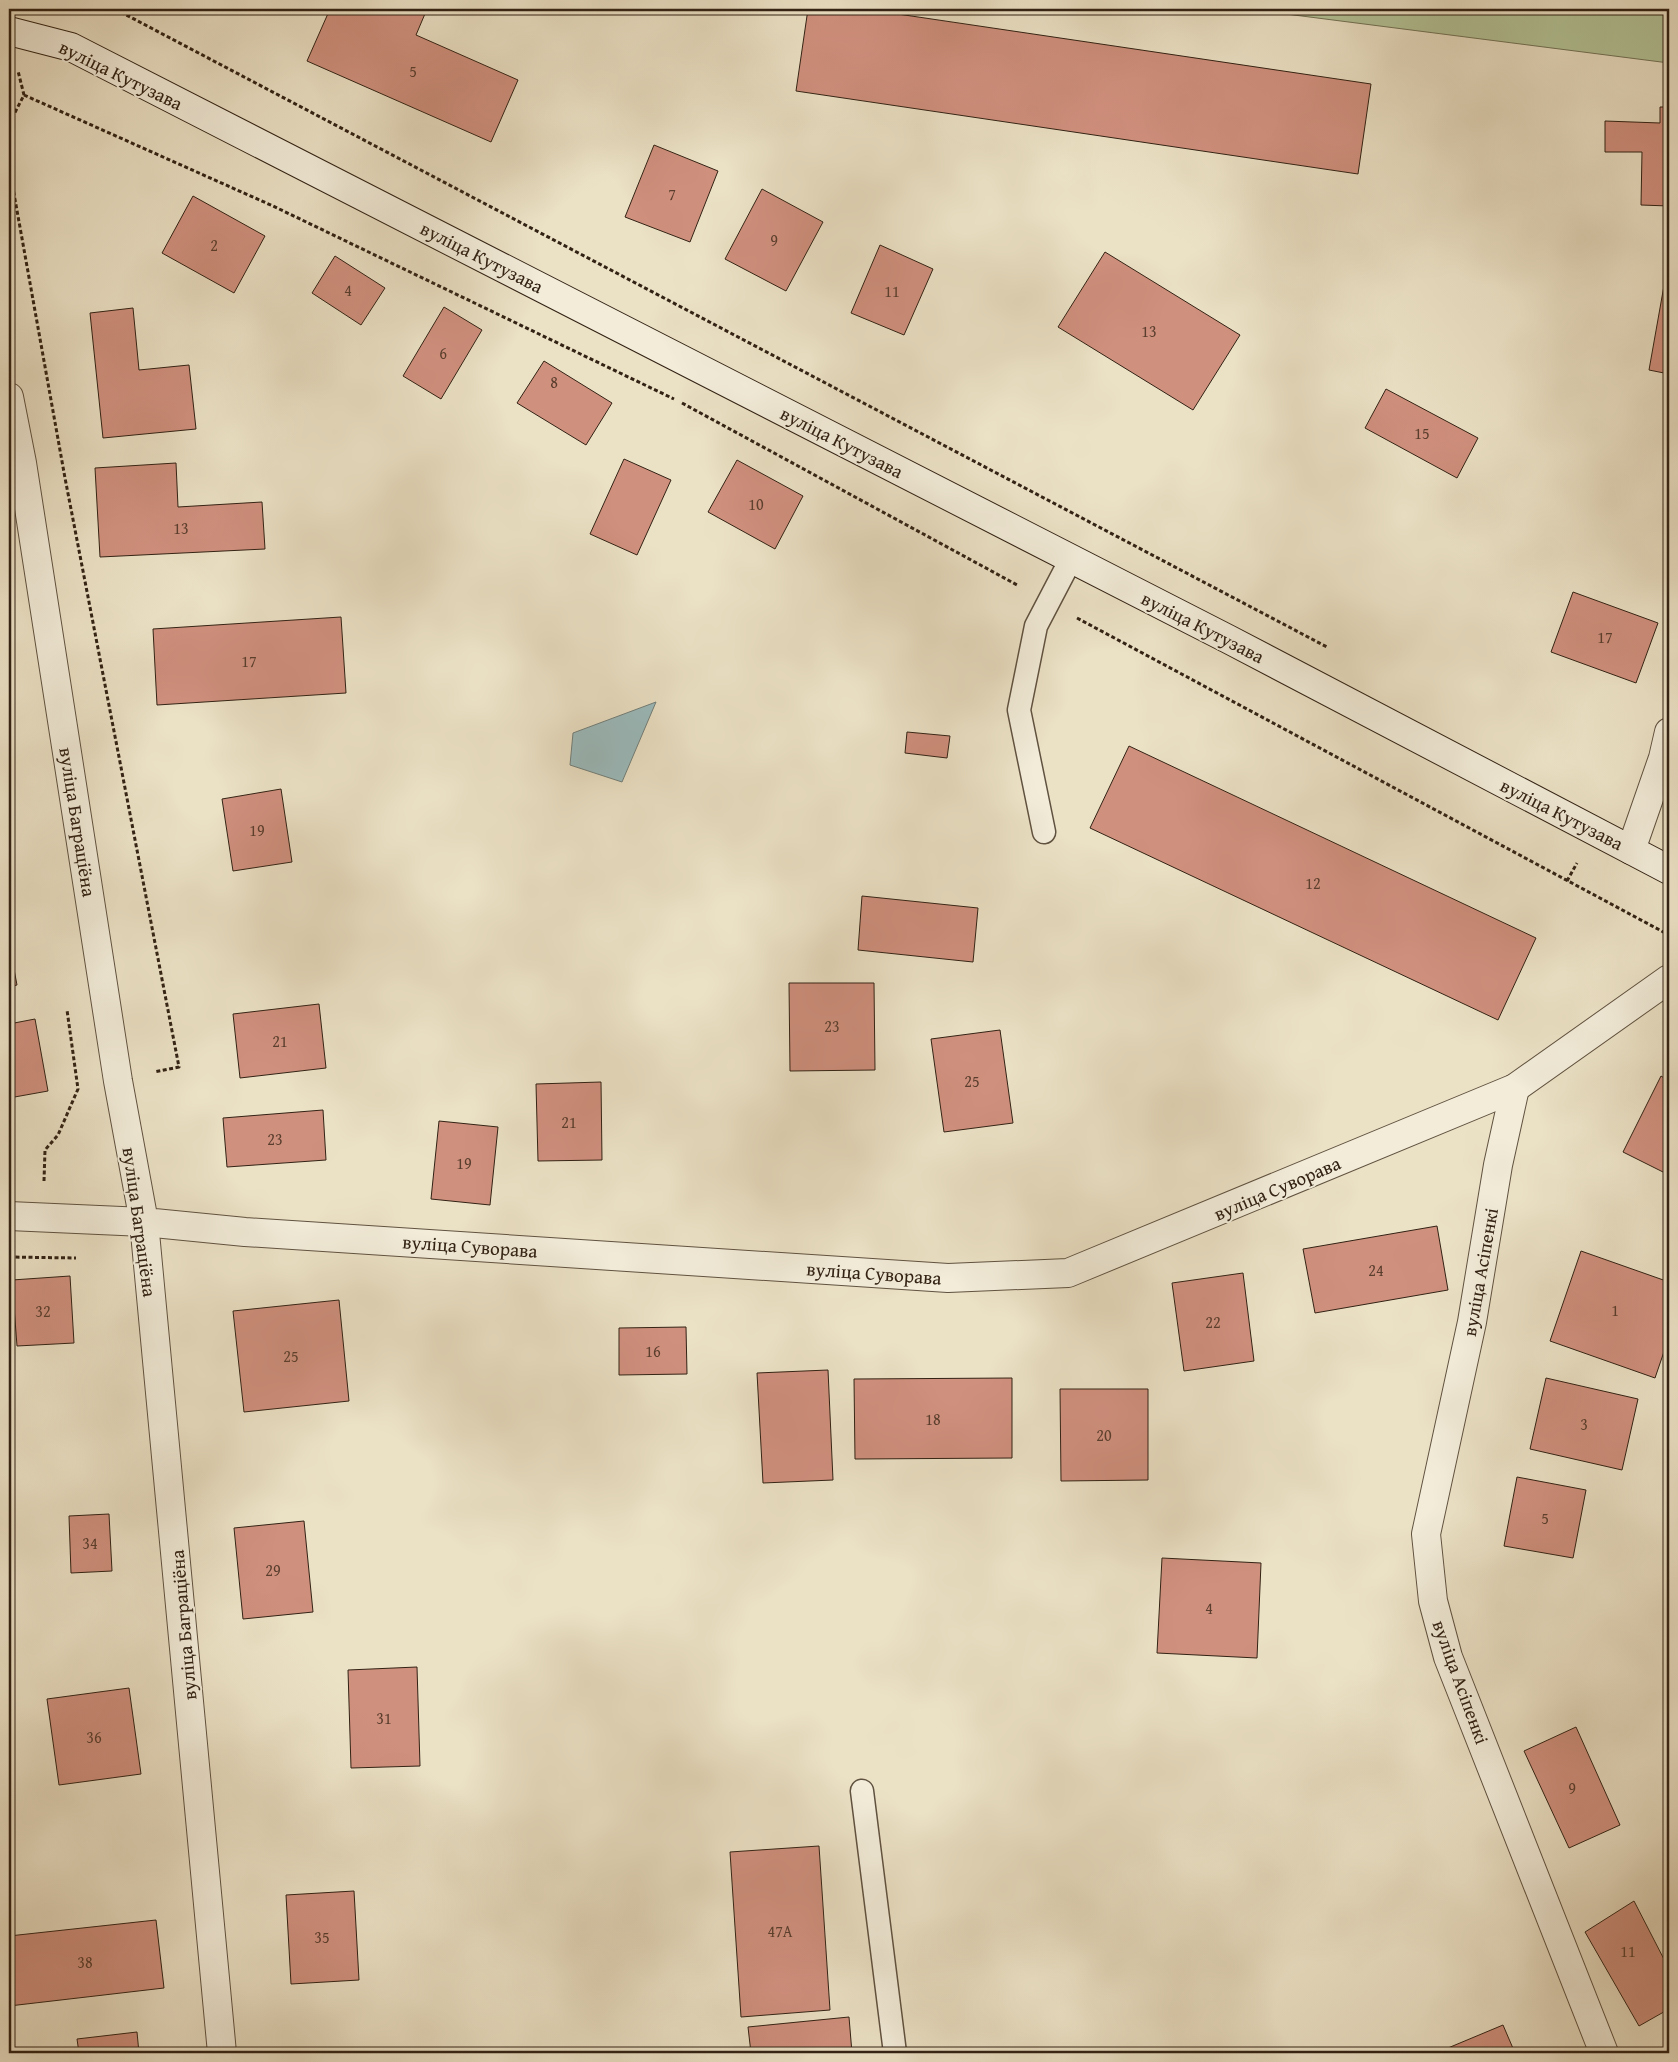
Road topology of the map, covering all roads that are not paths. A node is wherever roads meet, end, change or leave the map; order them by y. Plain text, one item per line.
1 (9, 31) edge
2 (9, 397) edge
3 (1071, 559) junction
4 (1669, 732) edge
5 (1044, 832) dead end
6 (1631, 850) junction
7 (1669, 870) edge
8 (1669, 979) edge
9 (1515, 1088) junction
10 (9, 1216) edge
11 (144, 1222) junction
12 (862, 1791) dead end
13 (222, 2053) edge
14 (894, 2053) edge
15 (1604, 2053) edge

1 - 3 street, вуліца Кутузава
2 - 11 street, вуліца Баграціёна
3 - 5 lane
3 - 6 street, вуліца Кутузава
4 - 6 street
6 - 7 street, вуліца Кутузава
8 - 9 street, вуліца Суворава
9 - 11 street, вуліца Суворава
9 - 15 street, вуліца Асіпенкі
10 - 11 street, вуліца Суворава
11 - 13 street, вуліца Баграціёна
12 - 14 lane

